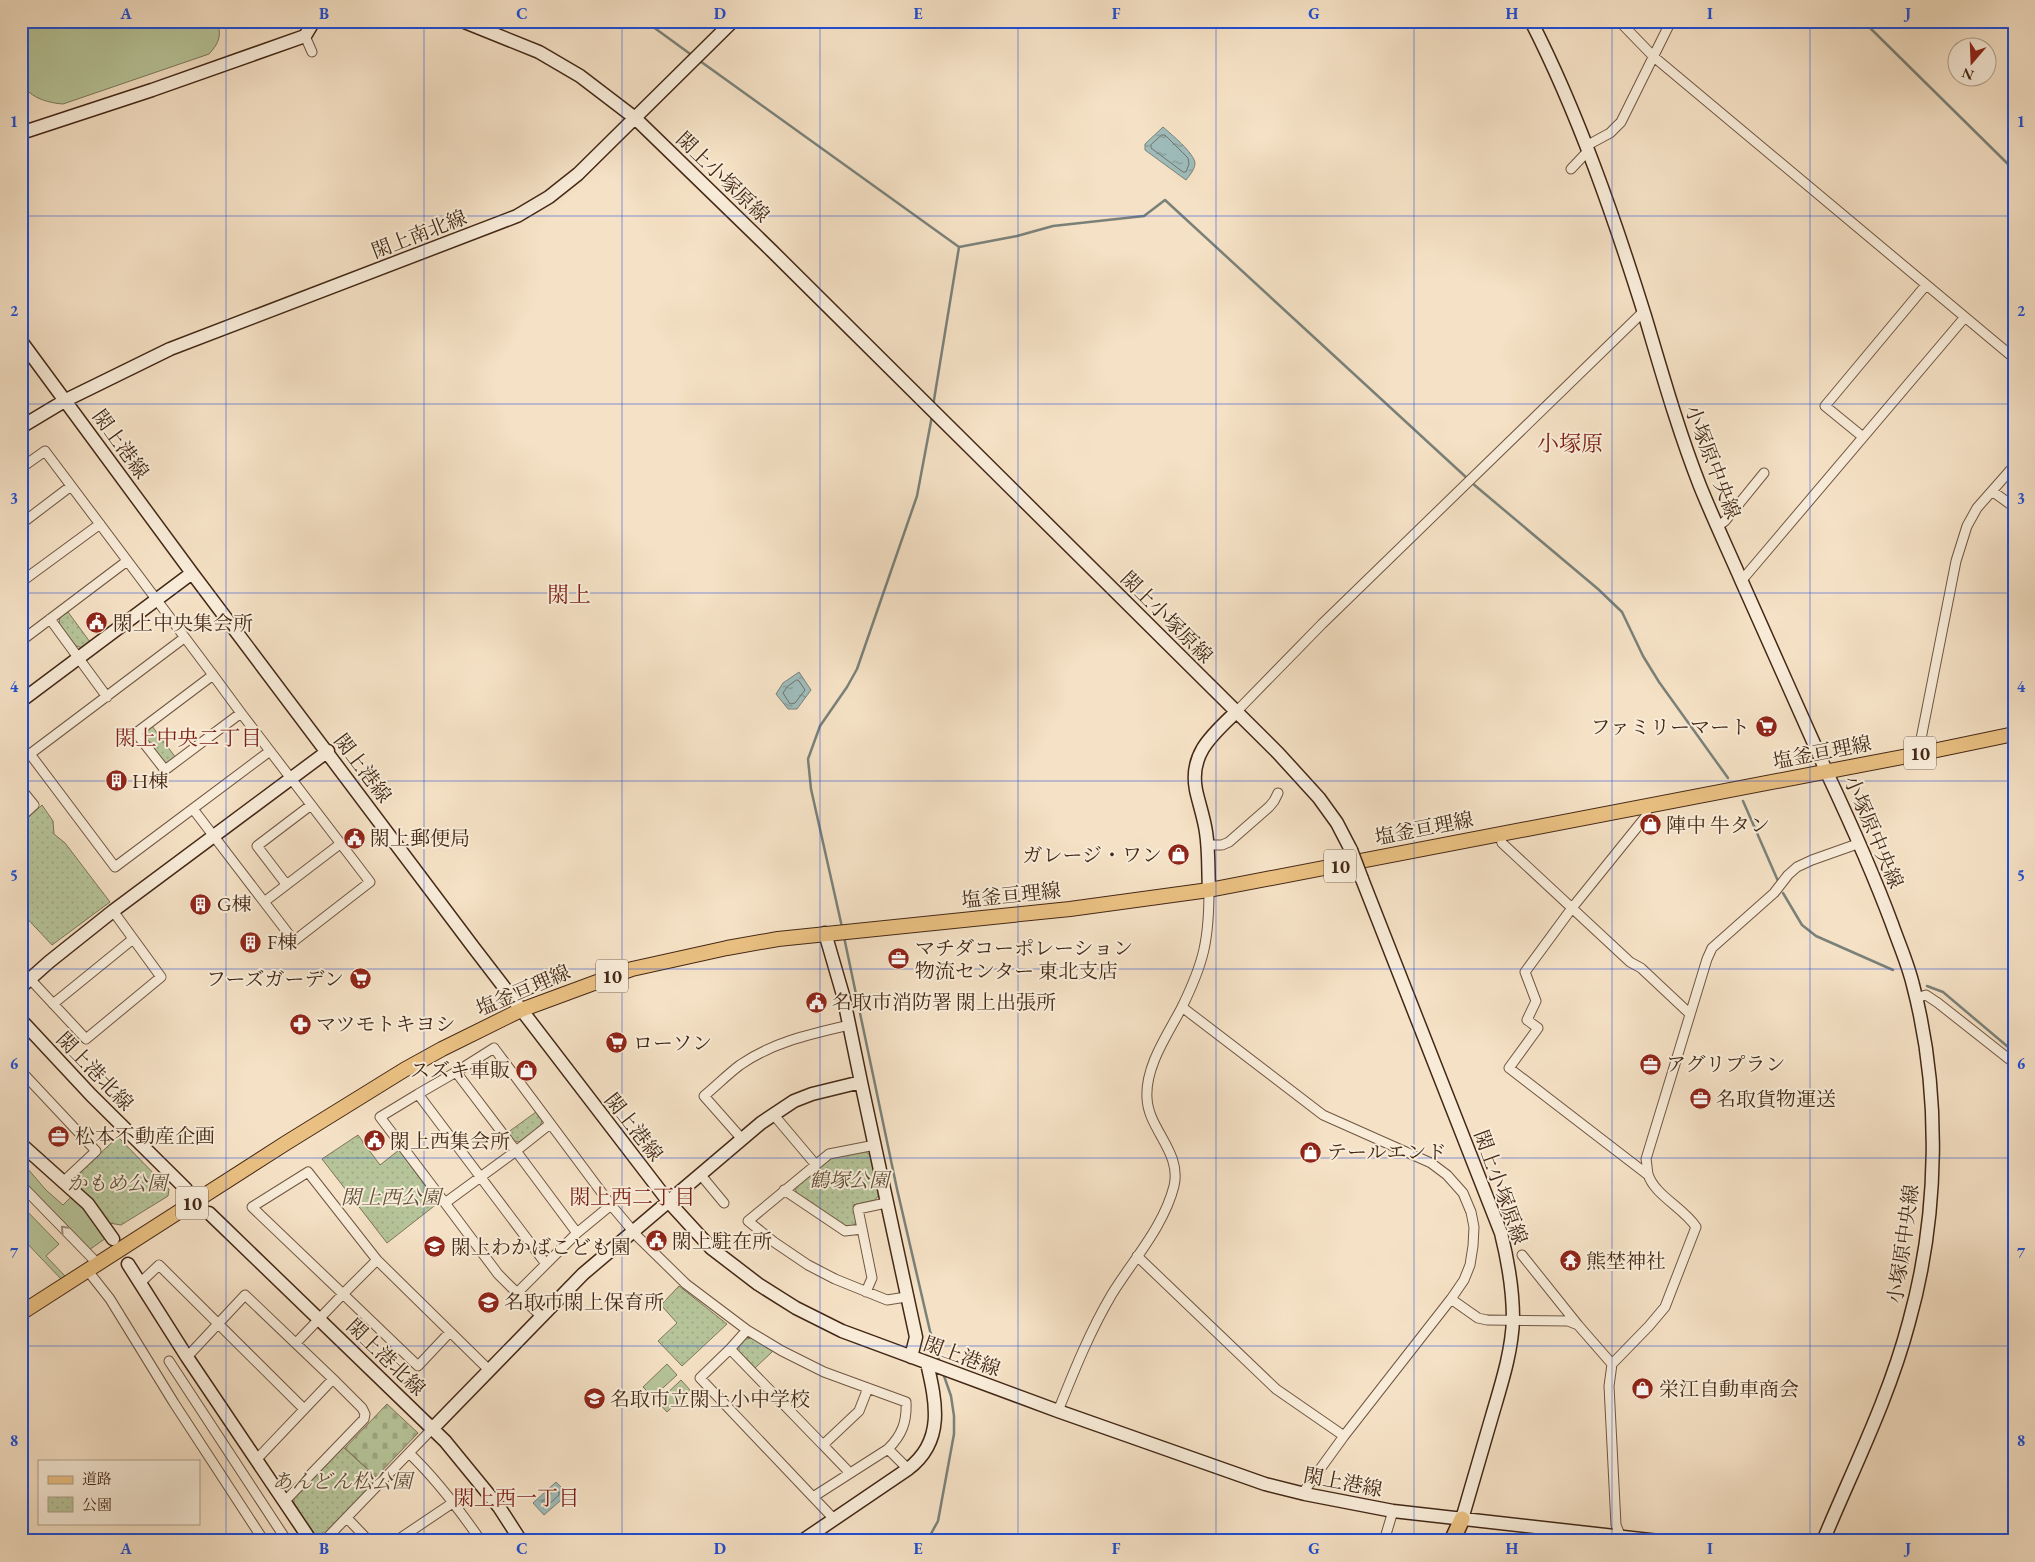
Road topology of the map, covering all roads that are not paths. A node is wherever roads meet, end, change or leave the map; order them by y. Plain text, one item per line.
1 (314, 21) edge
2 (462, 21) edge
3 (733, 21) edge
4 (1531, 21) edge
5 (1619, 21) edge
6 (1671, 21) edge
7 (305, 36) junction
8 (312, 52) dead end
9 (1654, 57) junction
10 (635, 118) junction
11 (21, 133) edge
12 (1587, 149) junction
13 (1571, 170) dead end
14 (1926, 285) junction
15 (1643, 312) junction
16 (1965, 317) junction
17 (21, 341) edge
18 (2014, 358) edge
19 (66, 400) junction
20 (21, 427) edge
21 (1863, 437) junction
22 (2014, 466) edge
23 (21, 468) edge
24 (1764, 473) dead end
25 (71, 486) junction
26 (1992, 491) junction
27 (2014, 506) edge
28 (21, 524) edge
29 (100, 524) junction
30 (1717, 527) junction
31 (127, 561) junction
32 (192, 573) junction
33 (1742, 580) junction
34 (21, 582) edge
35 (157, 600) junction
36 (50, 619) junction
37 (184, 638) junction
38 (21, 641) edge
39 (79, 658) junction
40 (213, 675) junction
41 (107, 696) junction
42 (21, 701) edge
43 (1236, 712) junction
44 (241, 713) junction
45 (2014, 734) edge
46 (270, 751) junction
47 (328, 751) junction
48 (1918, 754) junction
49 (1827, 772) junction
50 (291, 779) junction
51 (21, 790) edge
52 (1278, 793) dead end
53 (311, 805) junction
54 (1645, 807) junction
55 (193, 809) junction
56 (21, 817) edge
57 (1500, 834) junction
58 (214, 836) junction
59 (1860, 843) junction
60 (340, 844) junction
61 (1207, 845) junction
62 (286, 884) junction
63 (1209, 890) junction
64 (264, 902) junction
65 (1572, 908) junction
66 (113, 911) junction
67 (837, 931) junction
68 (133, 939) junction
69 (26, 983) edge
70 (1916, 998) junction
71 (53, 1004) junction
72 (1182, 1007) junction
73 (521, 1010) junction
74 (1690, 1014) junction
75 (21, 1020) edge
76 (850, 1026) junction
77 (2014, 1063) edge
78 (21, 1071) edge
79 (456, 1072) junction
80 (861, 1082) junction
81 (418, 1094) junction
82 (772, 1114) junction
83 (550, 1124) junction
84 (742, 1139) junction
85 (21, 1144) edge
86 (875, 1145) junction
87 (516, 1150) junction
88 (816, 1165) junction
89 (700, 1174) junction
90 (1648, 1175) junction
91 (480, 1177) junction
92 (64, 1181) junction
93 (21, 1186) edge
94 (186, 1189) tunnel mouth
95 (784, 1190) junction
96 (668, 1201) junction
97 (724, 1202) dead end
98 (445, 1203) junction
99 (886, 1203) junction
100 (611, 1205) junction
101 (209, 1213) tunnel mouth
102 (862, 1229) junction
103 (632, 1231) junction
104 (577, 1233) junction
105 (113, 1239) dead end
106 (1522, 1255) dead end
107 (1137, 1256) junction
108 (376, 1260) junction
109 (128, 1264) dead end
110 (546, 1264) junction
111 (89, 1270) junction
112 (140, 1283) junction
113 (866, 1292) junction
114 (517, 1293) junction
115 (343, 1294) junction
116 (906, 1297) junction
117 (1451, 1299) junction
118 (21, 1313) edge
119 (541, 1316) junction
120 (319, 1319) junction
121 (1513, 1320) junction
122 (218, 1323) junction
123 (1578, 1325) junction
124 (747, 1330) junction
125 (450, 1332) junction
126 (296, 1343) junction
127 (730, 1349) junction
128 (186, 1356) junction
129 (911, 1357) junction
130 (169, 1361) dead end
131 (1612, 1364) junction
132 (936, 1366) junction
133 (489, 1370) junction
134 (333, 1379) junction
135 (868, 1388) junction
136 (304, 1409) junction
137 (1058, 1411) junction
138 (432, 1428) junction
139 (1344, 1436) junction
140 (823, 1445) junction
141 (888, 1449) junction
142 (409, 1453) junction
143 (257, 1459) junction
144 (908, 1470) junction
145 (850, 1473) junction
146 (1302, 1494) junction
147 (813, 1497) junction
148 (285, 1501) junction
149 (454, 1502) junction
150 (1393, 1511) junction
151 (347, 1518) junction
152 (1462, 1519) junction
153 (834, 1520) junction
154 (1622, 1538) edge
155 (264, 1541) edge
156 (287, 1541) edge
157 (311, 1541) edge
158 (324, 1541) edge
159 (370, 1541) edge
160 (396, 1541) edge
161 (481, 1541) edge
162 (522, 1541) edge
163 (802, 1541) edge
164 (1384, 1541) edge
165 (1452, 1541) edge
166 (1463, 1541) edge
167 (1659, 1541) edge
168 (1823, 1541) edge

1 - 7 street
2 - 10 street, 閖上小塚原線
3 - 10 street, 閖上南北線
4 - 12 street, 小塚原中央線
5 - 9 street
6 - 9 street
7 - 8 street
7 - 11 street
9 - 12 street
9 - 14 street
10 - 19 street, 閖上南北線
10 - 43 street, 閖上小塚原線
12 - 13 street
12 - 15 street, 小塚原中央線
14 - 16 street
14 - 21 street
15 - 30 street, 小塚原中央線
15 - 43 street
16 - 18 street
16 - 21 street
17 - 19 street, 閖上港線
19 - 20 street, 閖上南北線
19 - 32 street, 閖上港線
21 - 33 street
22 - 26 street
23 - 25 street
24 - 30 street
25 - 28 street
25 - 29 street
26 - 27 street
26 - 48 street
29 - 31 street
29 - 34 street
30 - 33 street, 小塚原中央線
31 - 35 street
31 - 36 street
32 - 35 street
32 - 47 street, 閖上港線
33 - 49 street, 小塚原中央線
35 - 37 street
35 - 39 street
36 - 38 street
36 - 39 street
37 - 40 street
37 - 41 street
39 - 41 street
39 - 42 street
40 - 44 street
40 - 44 street
41 - 55 street
43 - 61 street
43 - 121 street, 閖上小塚原線, bridge
44 - 46 street
45 - 48 main road, 塩釜亘理線 / 10
46 - 50 street
46 - 55 street
47 - 50 street
47 - 73 street, 閖上港線
48 - 49 main road, 塩釜亘理線 / 10
49 - 54 main road, 塩釜亘理線 / 10
49 - 59 street, 小塚原中央線
50 - 53 street
50 - 58 street
51 - 56 street
52 - 61 street
53 - 60 street
53 - 62 street
54 - 57 main road, 塩釜亘理線 / 10
54 - 65 street
55 - 58 street
57 - 63 main road, 塩釜亘理線 / 10
57 - 65 street
58 - 64 street
58 - 66 street
59 - 70 street, 小塚原中央線
59 - 74 street
60 - 62 street
60 - 64 street
61 - 63 street
62 - 64 street
63 - 67 main road, 塩釜亘理線 / 10
63 - 72 street
65 - 74 street
65 - 90 street
66 - 68 street
66 - 69 street
67 - 73 main road, 塩釜亘理線 / 10
67 - 76 street
68 - 71 street
68 - 71 street
69 - 71 street
70 - 77 street
70 - 168 street, 小塚原中央線
72 - 107 street
72 - 117 street
73 - 96 street, 閖上港線
73 - 111 main road, 塩釜亘理線 / 10
74 - 90 street
75 - 94 street, 閖上港北線
76 - 80 street
76 - 84 street
78 - 92 street
79 - 81 street
79 - 83 street
79 - 87 street
80 - 82 street
80 - 86 street
81 - 91 street
81 - 98 street
82 - 84 street
82 - 88 street
83 - 87 street
83 - 100 street
84 - 89 street
85 - 92 street
86 - 88 street
86 - 99 street
87 - 91 street
87 - 104 street
88 - 95 street
89 - 96 street
89 - 97 street
90 - 131 street
91 - 98 street
91 - 110 street
92 - 105 street
111 -> 93 street
95 - 102 street
95 - 113 street
96 - 103 street
96 - 129 street, 閖上港線
98 - 114 street
99 - 102 street
99 - 116 street
100 - 103 street
100 - 104 street
101 - 120 street, 閖上港北線
102 - 113 street
103 - 119 street
103 - 124 street
104 - 110 street
106 - 123 street
107 - 137 street
107 - 139 street
108 - 115 street
108 - 115 street
108 - 125 street
109 - 112 street
110 - 114 street
111 - 118 main road, 10
111 - 155 street
112 - 122 street
112 - 128 street
113 - 116 street
114 - 119 street
115 - 120 street
115 - 125 street
116 - 129 street
117 - 121 street
117 - 139 street
119 - 133 street
120 - 126 street
120 - 138 street, 閖上港北線
121 - 123 street
121 - 152 street, 閖上小塚原線
122 - 126 street
122 - 128 street
122 - 136 street
123 - 131 street
124 - 127 street
124 - 135 street
125 - 133 street
126 - 134 street
127 - 140 street
127 - 147 street
128 - 143 street
129 - 132 street, 閖上港線
130 - 156 street
131 - 154 street
132 - 137 street, 閖上港線
132 - 144 street
133 - 138 street
134 - 136 street
134 - 148 street
135 - 140 street
135 - 141 street
136 - 143 street
137 - 146 street, 閖上港線
138 - 142 street
138 - 162 street, 閖上港北線
139 - 146 street
140 - 145 street
141 - 144 street
141 - 145 street
142 - 149 street
142 - 151 street
143 - 148 street
144 - 153 street
145 - 147 street
146 - 150 street, 閖上港線
147 - 153 street
148 - 157 street
149 - 160 street
149 - 161 street
150 - 152 street, 閖上港線
150 - 164 street
151 - 158 street
151 - 159 street
152 - 154 street, 閖上港線
152 - 165 highway
152 - 166 highway
153 - 163 street
154 - 167 street, 閖上港線

